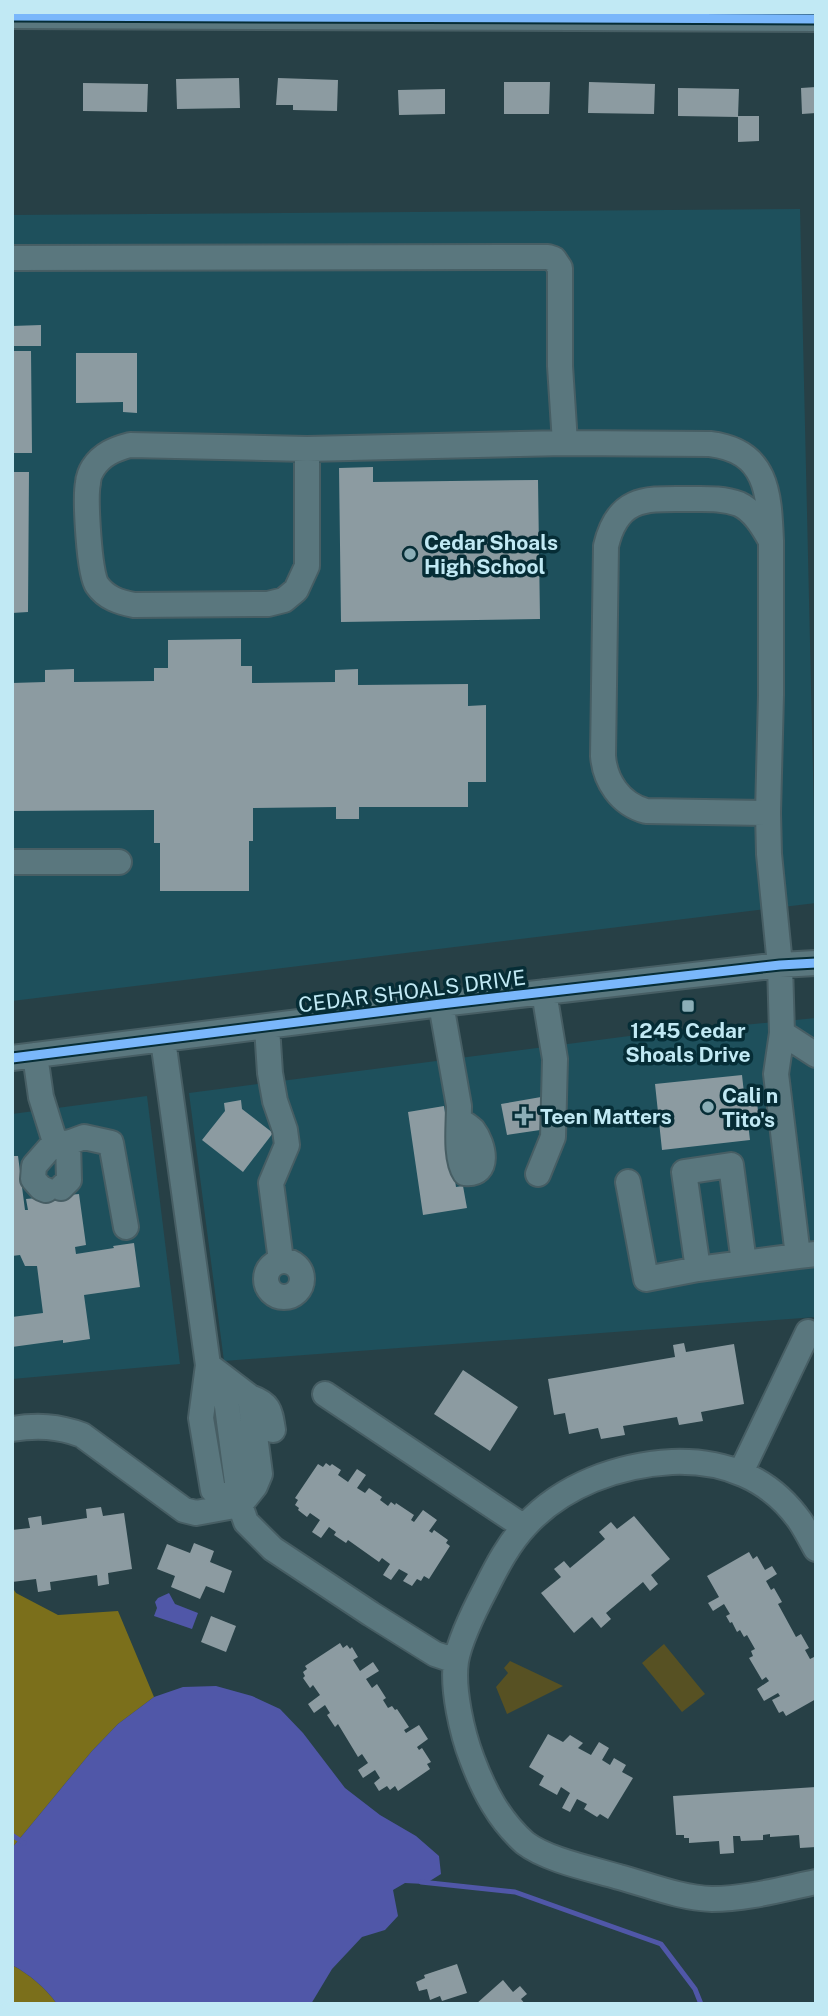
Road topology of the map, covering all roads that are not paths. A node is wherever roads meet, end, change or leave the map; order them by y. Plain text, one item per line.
1 (12, 16) edge
2 (759, 16) edge
3 (816, 19) edge
4 (12, 258) edge
5 (565, 443) junction
6 (307, 449) junction
7 (771, 541) junction
8 (768, 813) junction
9 (12, 862) edge
10 (119, 862) dead end
11 (816, 963) edge
12 (780, 965) junction
13 (544, 992) junction
14 (442, 1004) junction
15 (267, 1027) junction
16 (782, 1033) junction
17 (163, 1040) junction
18 (816, 1055) edge
19 (24, 1057) edge
20 (459, 1120) dead end
21 (62, 1142) junction
22 (538, 1174) dead end
23 (628, 1182) dead end
24 (126, 1227) dead end
25 (807, 1255) edge
26 (281, 1261) dead end
27 (744, 1263) junction
28 (698, 1269) junction
29 (808, 1332) dead end
30 (208, 1365) junction
31 (325, 1394) dead end
32 (250, 1398) junction
33 (12, 1429) edge
34 (273, 1430) dead end
35 (741, 1472) junction
36 (240, 1505) junction
37 (524, 1527) junction
38 (816, 1549) edge
39 (456, 1661) junction
40 (816, 1882) edge

1 - 2 street
2 - 3 street
4 - 5 street
5 - 6 street
5 - 7 street
6 - 6 street
7 - 8 street
7 - 8 street
8 - 12 street
9 - 10 street
11 - 12 street, CEDAR SHOALS DRIVE
12 - 13 street, CEDAR SHOALS DRIVE
12 - 16 street
13 - 14 street, CEDAR SHOALS DRIVE
13 - 22 street
14 - 15 street, CEDAR SHOALS DRIVE
14 - 20 street
15 - 17 street, CEDAR SHOALS DRIVE
15 - 26 street
16 - 18 street
16 - 25 street
17 - 19 street, CEDAR SHOALS DRIVE
17 - 30 street
19 - 21 street
21 - 21 street
21 - 24 street
23 - 28 street
25 - 27 street
27 - 28 street
27 - 28 street
29 - 35 street
30 - 32 street
30 - 36 street
31 - 37 street
32 - 34 street
32 - 36 street
33 - 36 street
35 - 37 street
35 - 38 street
36 - 39 street
37 - 39 street
39 - 40 street

